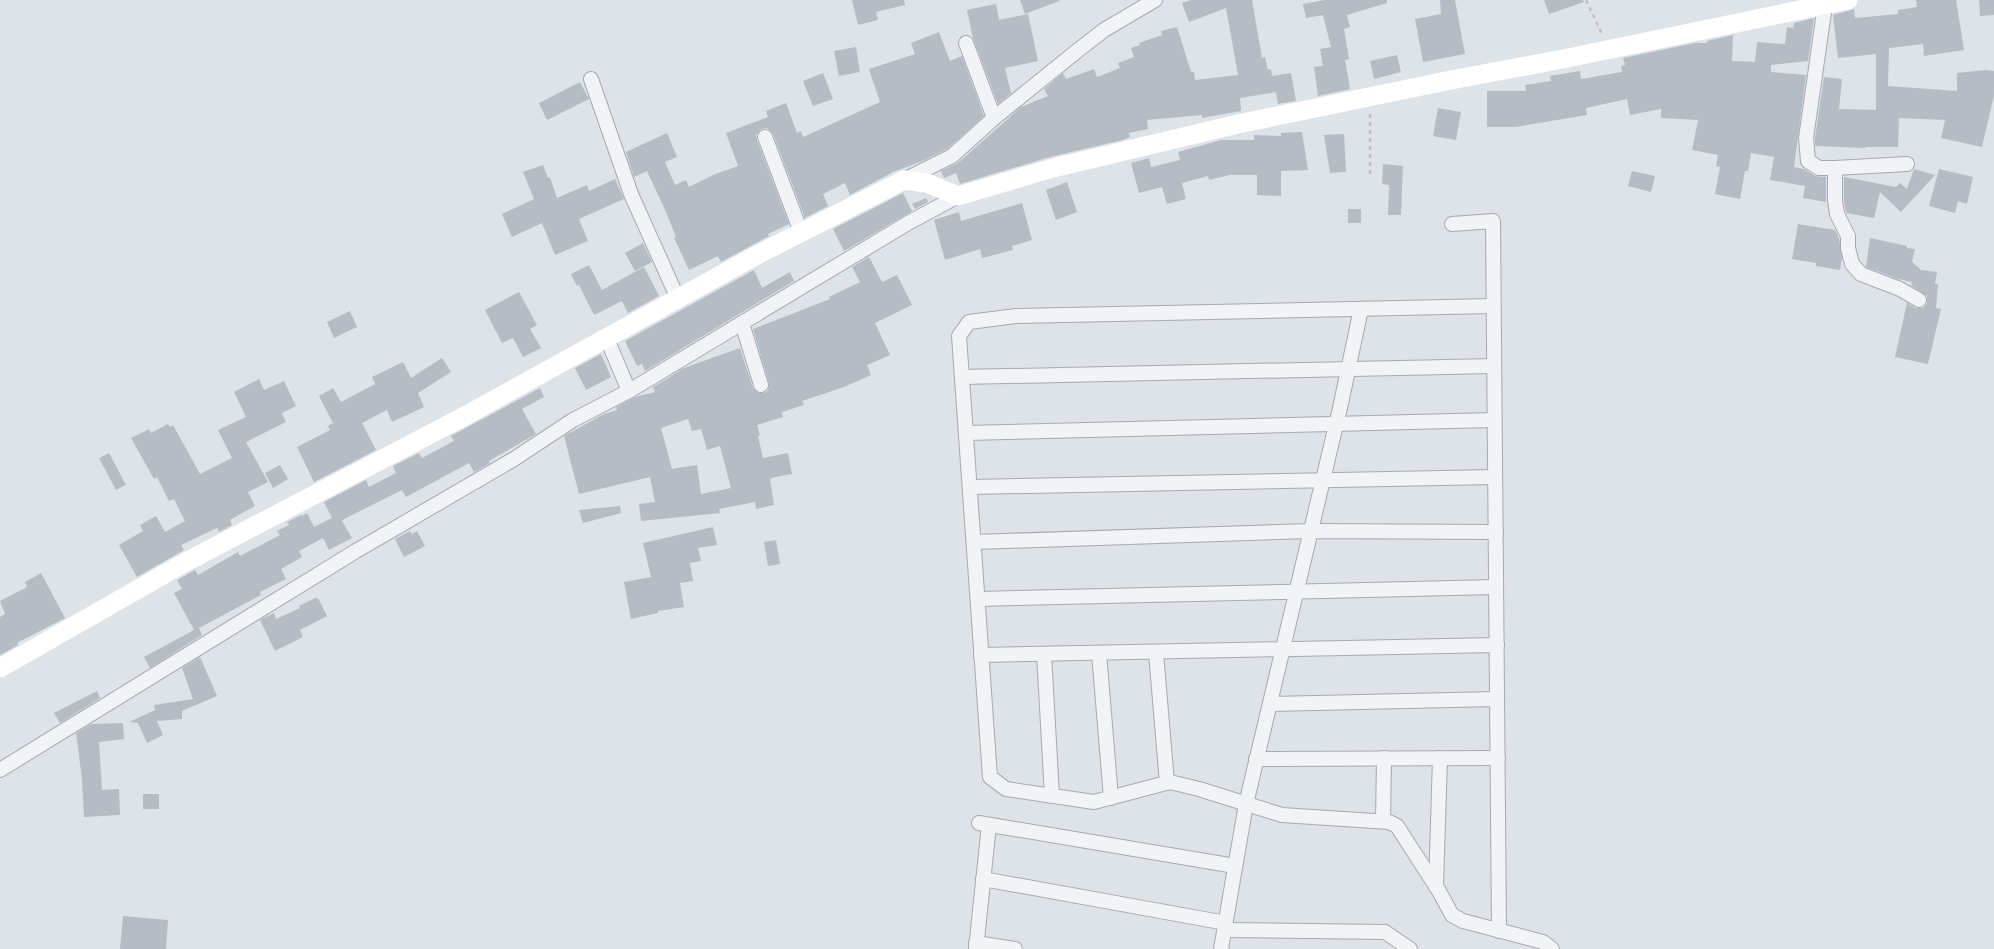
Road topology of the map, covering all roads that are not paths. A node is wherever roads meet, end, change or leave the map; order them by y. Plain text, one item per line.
1 (1155, 0) edge
2 (1848, 0) edge
3 (1825, 5) junction
4 (966, 43) dead end
5 (591, 79) dead end
6 (994, 118) junction
7 (765, 137) dead end
8 (1907, 164) dead end
9 (1835, 168) junction
10 (904, 180) junction
11 (958, 196) junction
12 (1452, 224) dead end
13 (802, 232) junction
14 (678, 298) junction
15 (1919, 300) dead end
16 (1493, 306) junction
17 (1362, 309) junction
18 (742, 323) junction
19 (606, 339) junction
20 (1494, 366) junction
21 (1349, 368) junction
22 (962, 377) junction
23 (761, 385) dead end
24 (629, 391) junction
25 (1494, 420) junction
26 (1336, 424) junction
27 (966, 434) junction
28 (1495, 477) junction
29 (1323, 480) junction
30 (970, 487) junction
31 (1311, 531) junction
32 (1496, 532) junction
33 (974, 542) junction
34 (1496, 587) junction
35 (1296, 593) junction
36 (978, 599) junction
37 (1497, 645) junction
38 (1283, 648) junction
39 (1099, 653) junction
40 (1156, 653) junction
41 (1044, 654) junction
42 (981, 655) junction
43 (0, 668) edge
44 (1497, 699) junction
45 (1270, 704) junction
46 (1384, 758) junction
47 (1440, 758) junction
48 (1498, 758) junction
49 (1256, 759) junction
50 (0, 770) edge
51 (1166, 783) junction
52 (1052, 796) junction
53 (1111, 798) junction
54 (1246, 804) junction
55 (1382, 822) junction
56 (1235, 866) junction
57 (983, 879) junction
58 (1436, 887) junction
59 (1225, 926) junction
60 (1500, 931) junction
61 (976, 946) edge
62 (1015, 949) edge
63 (1221, 949) edge
64 (1410, 949) edge
65 (1552, 949) edge

1 - 6 street
2 - 3 street
3 - 9 street
3 - 11 street
4 - 6 street
5 - 14 street
6 - 10 street
7 - 13 street
8 - 9 street
9 - 15 street
10 - 11 street
10 - 13 street
11 - 18 street
12 - 16 street
13 - 14 street
14 - 19 street
16 - 17 street
16 - 20 street
17 - 21 street
17 - 22 street
18 - 23 street
18 - 24 street
19 - 24 street
19 - 43 street
20 - 21 street
20 - 25 street
21 - 22 street
21 - 26 street
22 - 27 street
24 - 50 street
25 - 26 street
25 - 28 street
26 - 27 street
26 - 29 street
27 - 30 street
28 - 29 street
28 - 32 street
29 - 30 street
29 - 31 street
30 - 33 street
31 - 32 street
31 - 33 street
31 - 35 street
32 - 34 street
33 - 36 street
34 - 35 street
34 - 37 street
35 - 36 street
35 - 38 street
36 - 42 street
37 - 38 street
37 - 44 street
38 - 40 street
38 - 45 street
39 - 40 street
39 - 41 street
39 - 53 street
40 - 51 street
41 - 42 street
41 - 52 street
42 - 52 street
44 - 45 street
44 - 48 street
45 - 49 street
46 - 47 street
46 - 49 street
46 - 55 street
47 - 48 street
47 - 58 street
48 - 60 street
49 - 54 street
51 - 53 street
51 - 54 street
52 - 53 street
54 - 55 street
54 - 56 street
55 - 58 street
56 - 57 street
56 - 59 street
57 - 59 street
57 - 61 street
58 - 60 street
59 - 63 street
59 - 64 street
60 - 65 street
61 - 62 street

